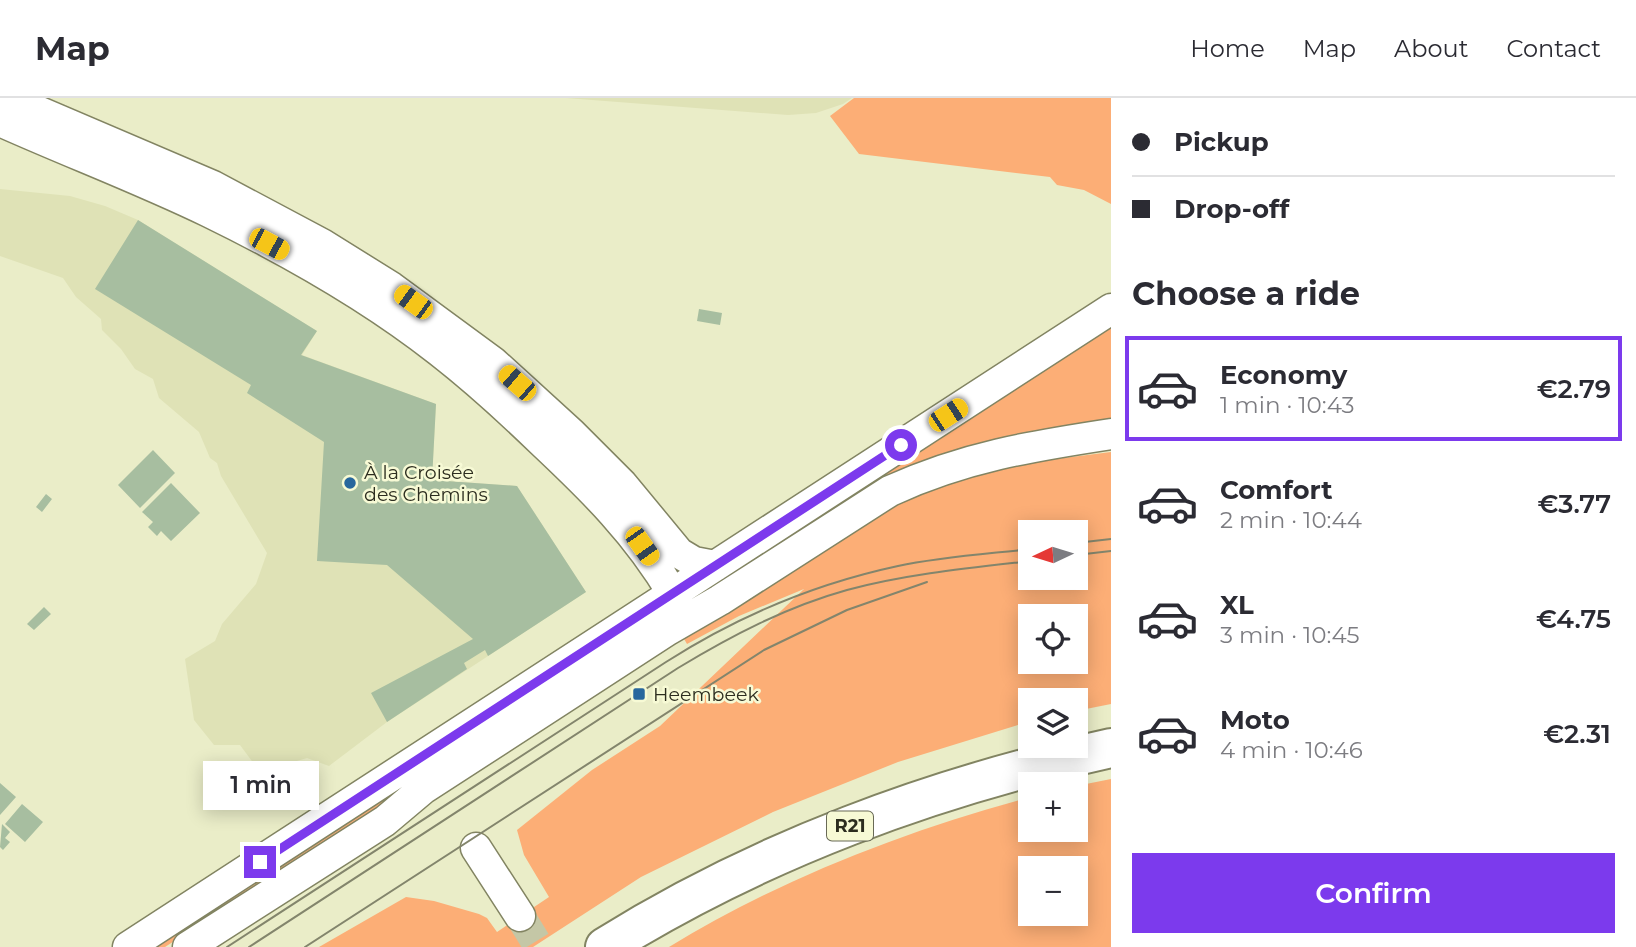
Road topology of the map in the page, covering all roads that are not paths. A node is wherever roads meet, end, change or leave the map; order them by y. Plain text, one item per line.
1 (7, 98) edge
2 (0, 121) edge
3 (1111, 309) edge
4 (1111, 434) edge
5 (715, 566) junction
6 (673, 594) junction
7 (1111, 748) edge
8 (476, 848) dead end
9 (520, 916) tunnel mouth
10 (128, 947) edge
11 (188, 947) edge
12 (605, 947) edge

1 - 5 street
2 - 6 street
3 - 5 street
4 - 11 street
5 - 6 street
6 - 10 street
7 - 12 main road, R21
8 - 9 street

